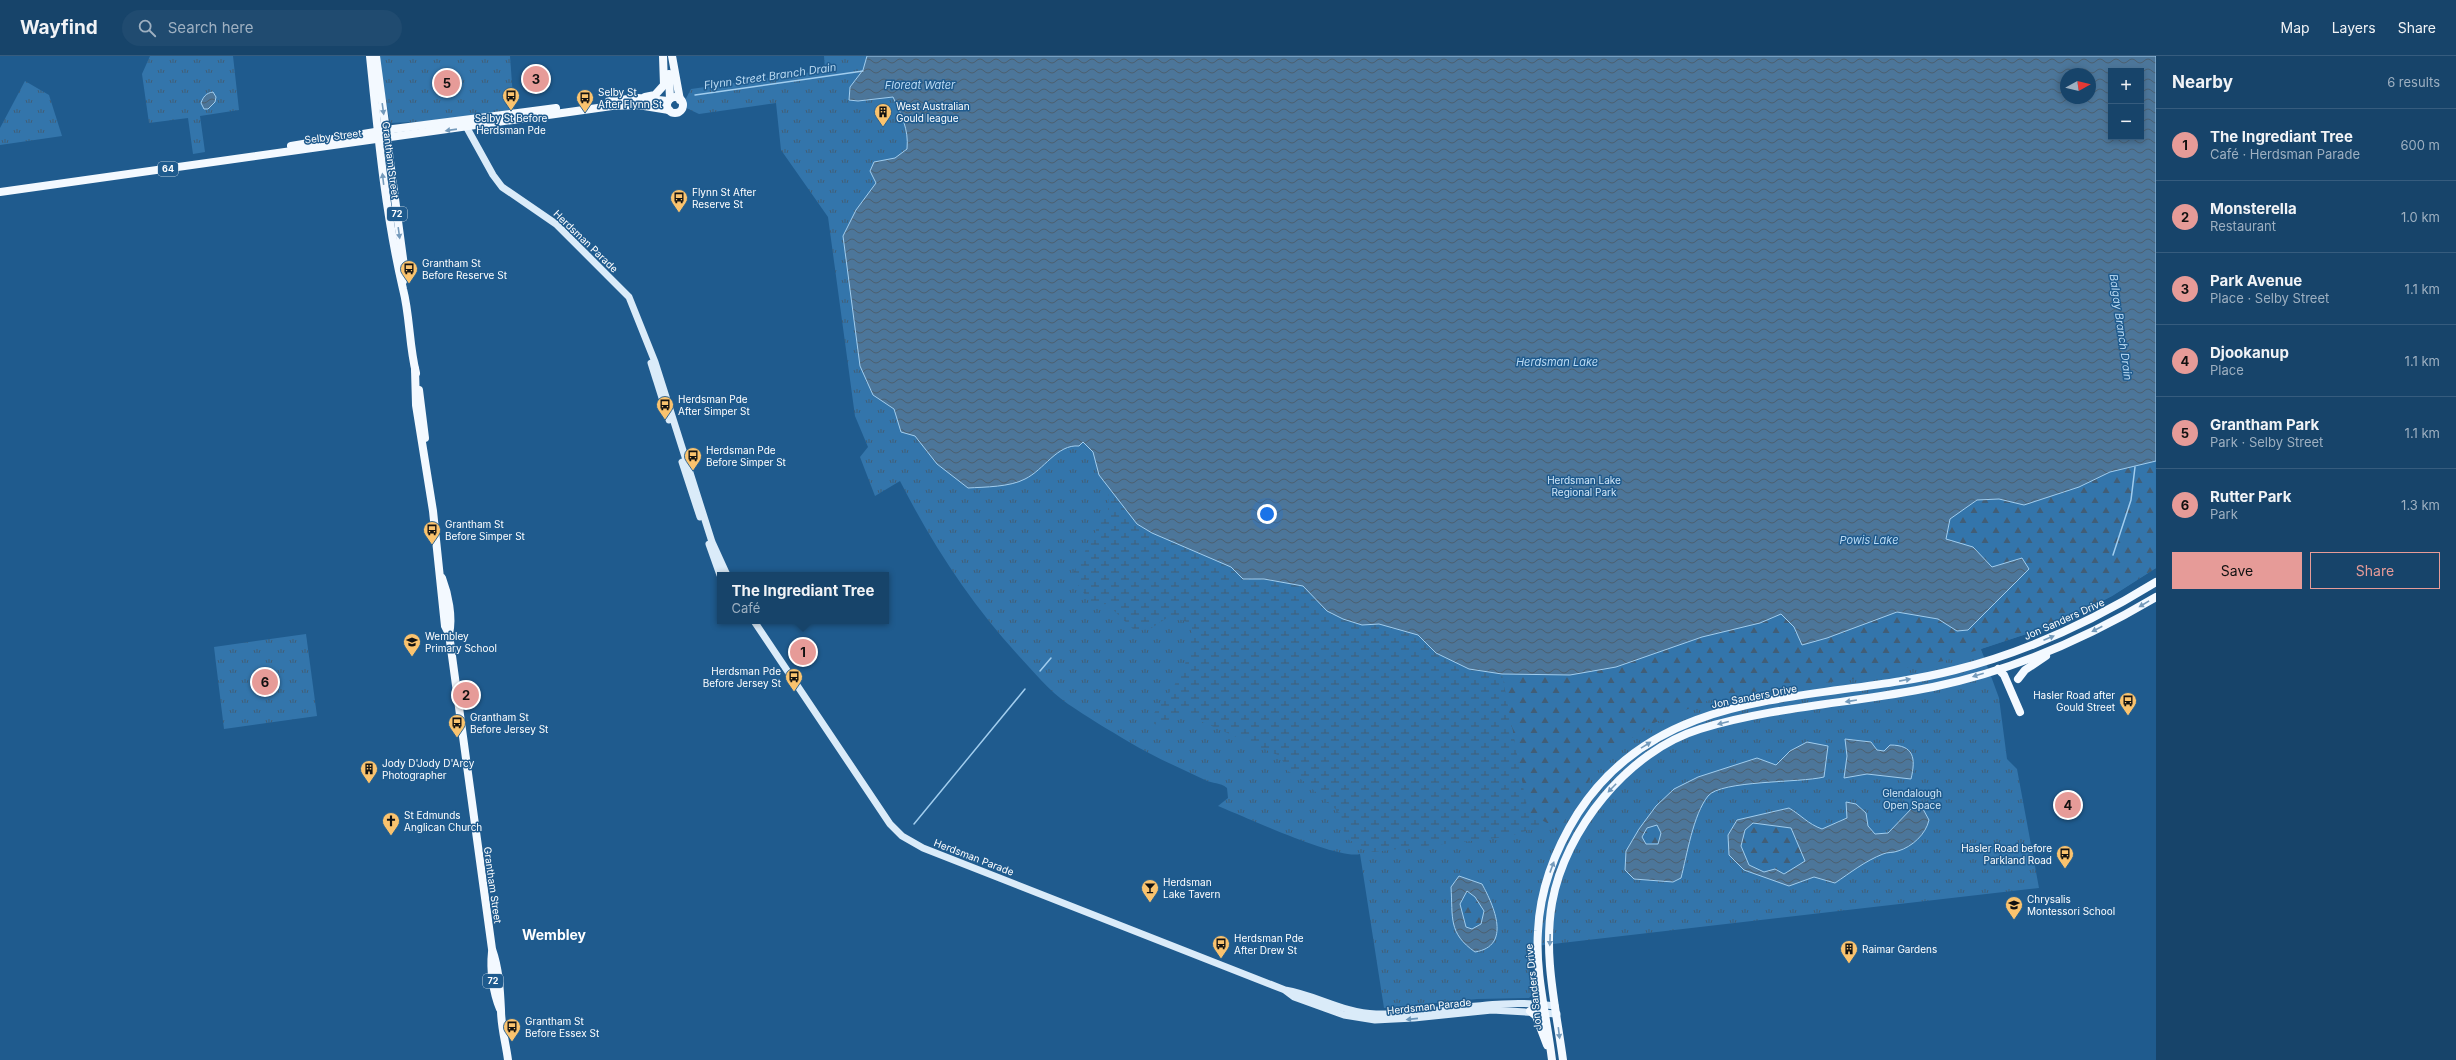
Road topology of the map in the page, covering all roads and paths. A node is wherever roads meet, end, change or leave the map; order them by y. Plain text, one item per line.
1 (370, 56) edge
2 (376, 56) edge
3 (664, 56) edge
4 (672, 56) edge
5 (638, 98) junction
6 (669, 100) junction
7 (680, 100) junction
8 (669, 110) junction
9 (466, 124) junction
10 (382, 131) junction
11 (387, 139) junction
12 (378, 140) junction
13 (0, 188) edge
14 (0, 192) edge
15 (403, 289) junction
16 (650, 353) junction
17 (718, 572) edge
18 (726, 572) edge
19 (2156, 582) edge
20 (2156, 597) edge
21 (756, 624) edge
22 (2058, 648) junction
23 (1998, 669) junction
24 (2018, 679) dead end
25 (2020, 712) dead end
26 (1551, 915) junction
27 (1538, 946) junction
28 (1285, 990) junction
29 (1545, 1008) junction
30 (1556, 1010) junction
31 (1530, 1011) junction
32 (1552, 1059) edge
33 (508, 1060) edge
34 (1563, 1060) edge

1 - 10 main road, Grantham Street / 72
2 -> 10 main road, Grantham Street / 72
3 - 5 main road, 64
3 - 6 main road, 64
4 - 7 main road
5 - 6 main road, Selby Street / 64
5 - 9 main road, Selby Street / 64
6 - 7 main road, 64
6 - 8 main road, 64
7 - 8 main road
8 - 9 main road, Selby Street / 64
9 - 10 main road, Selby Street / 64
9 -> 11 main road, Selby Street / 64
9 - 16 main road, Herdsman Parade
10 - 11 main road, Grantham Street / 72
10 - 12 main road, Grantham Street / 72
10 - 13 main road, Selby Street / 64
11 - 12 main road, Selby Street / 64
11 -> 15 main road, Grantham Street / 72
12 - 14 main road, Selby Street / 64
15 -> 12 main road, Grantham Street / 72
15 - 33 main road, Grantham Street / 72
16 - 17 main road, Herdsman Parade
16 - 18 main road, Herdsman Parade
27 -> 19 main road, Jon Sanders Drive
20 -> 22 main road, Jon Sanders Drive
21 - 28 main road, Herdsman Parade
22 - 23 main road, Jon Sanders Drive
22 - 24 main road
23 - 25 main road
23 -> 26 main road, Jon Sanders Drive
26 - 27 main road
26 -> 30 main road, Jon Sanders Drive
27 - 29 main road, Jon Sanders Drive
28 - 29 main road, Herdsman Parade
31 -> 28 main road, Herdsman Parade
29 - 30 main road, Herdsman Parade
29 - 31 main road, Herdsman Parade
29 - 32 main road, Jon Sanders Drive
30 -> 34 main road, Jon Sanders Drive
31 - 32 main road

